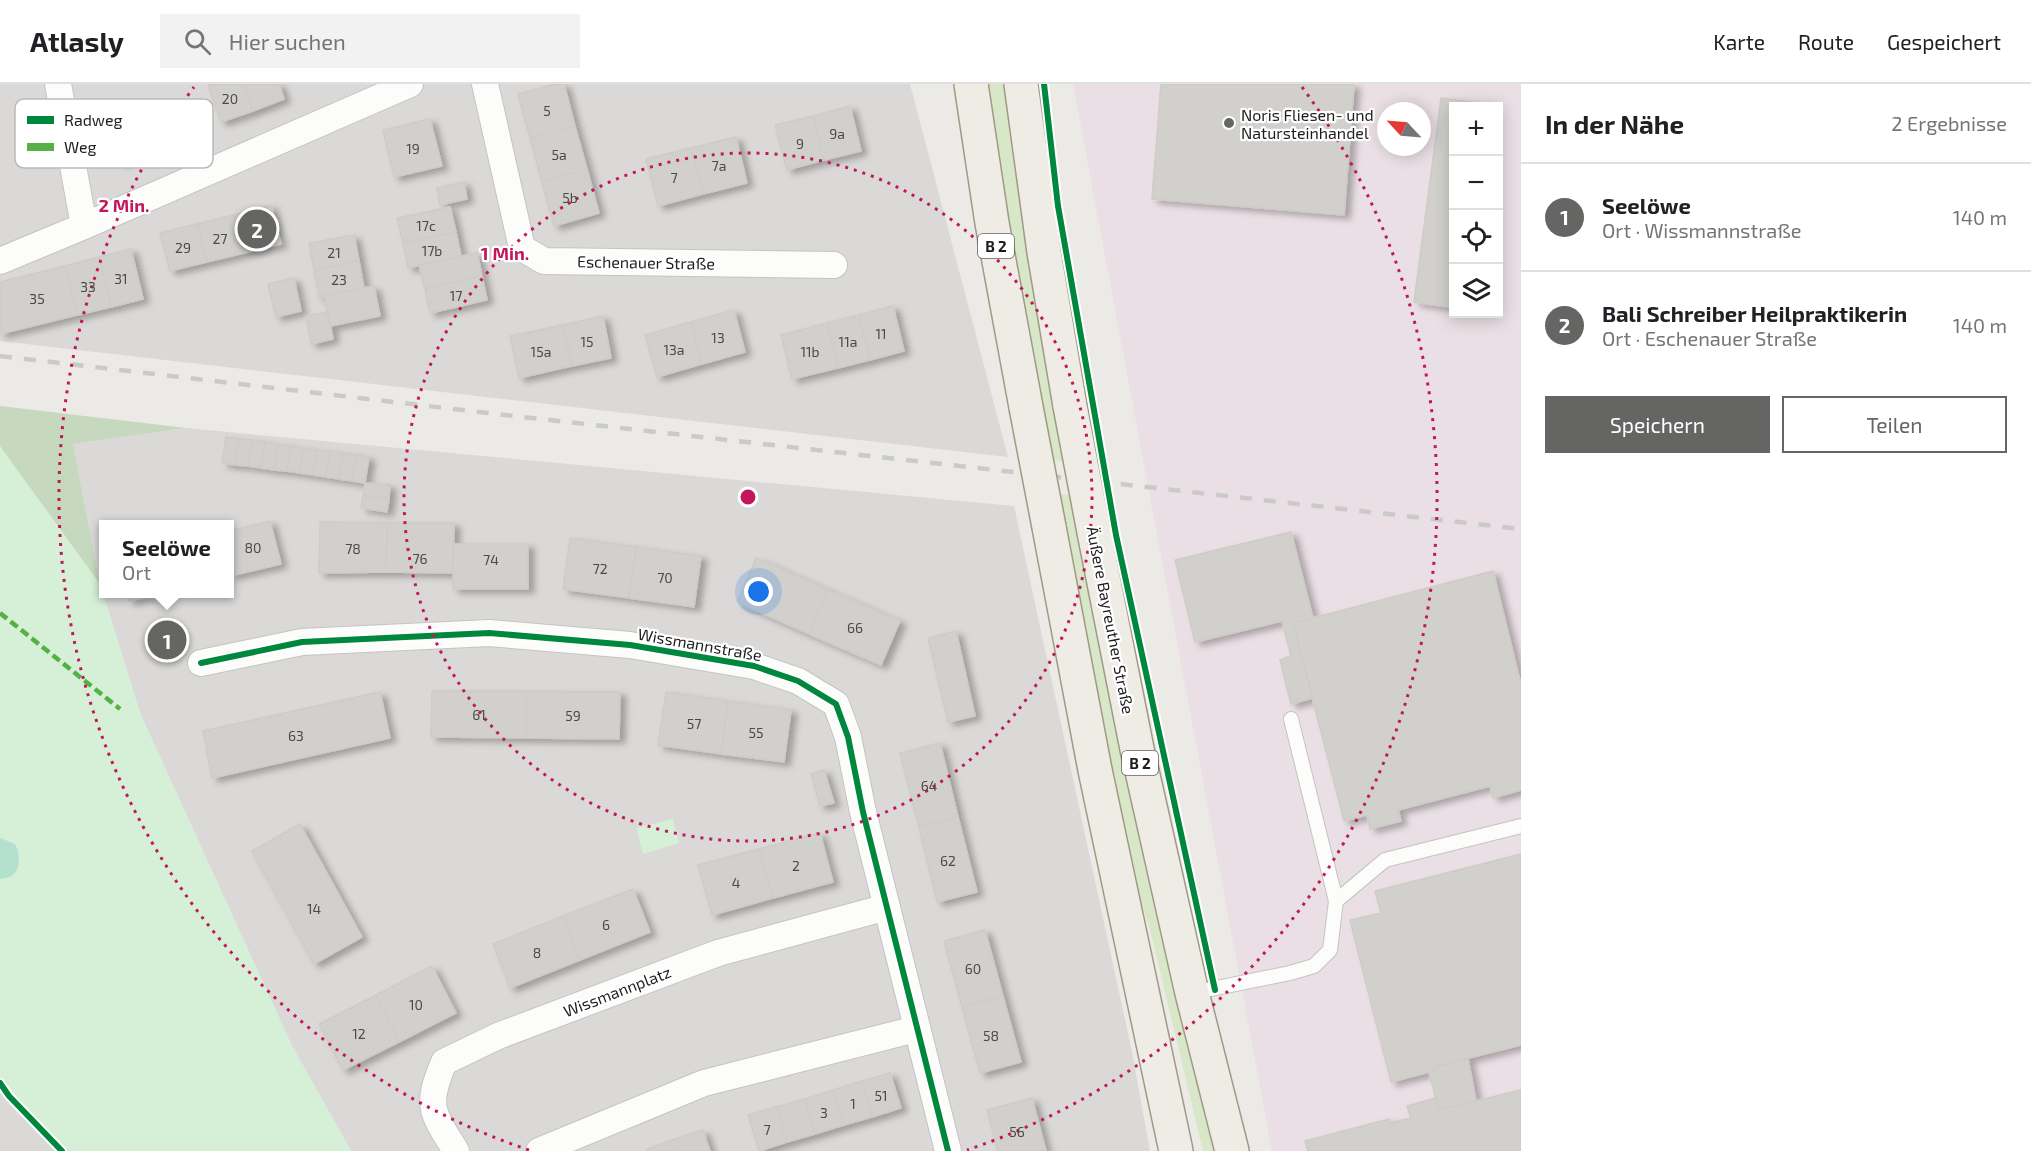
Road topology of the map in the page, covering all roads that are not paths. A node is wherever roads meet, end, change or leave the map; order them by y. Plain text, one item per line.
1 (58, 84) edge
2 (410, 84) edge
3 (485, 84) edge
4 (971, 84) edge
5 (1021, 84) edge
6 (61, 99) edge
7 (73, 168) edge
8 (84, 226) junction
9 (0, 261) edge
10 (834, 265) dead end
11 (201, 663) dead end
12 (1291, 719) dead end
13 (1521, 826) edge
14 (1336, 901) junction
15 (887, 907) junction
16 (1192, 993) junction
17 (916, 1029) junction
18 (456, 1151) edge
19 (538, 1151) edge
20 (948, 1151) edge
21 (1176, 1151) edge
22 (1232, 1151) edge

1 - 6 street
2 - 8 street
3 - 10 street, Eschenauer Straße
4 - 21 main road, B 2, bridge
5 - 16 main road, Äußere Bayreuther Straße / B 2, bridge
7 - 8 street
8 - 9 street
11 - 15 street, Wissmannstraße
12 - 14 lane
13 - 14 lane
14 - 16 lane
15 - 17 street, Wissmannstraße
15 - 18 street, Wissmannplatz
16 - 22 main road, Äußere Bayreuther Straße / B 2
17 - 19 street
17 - 20 street, Wissmannstraße

